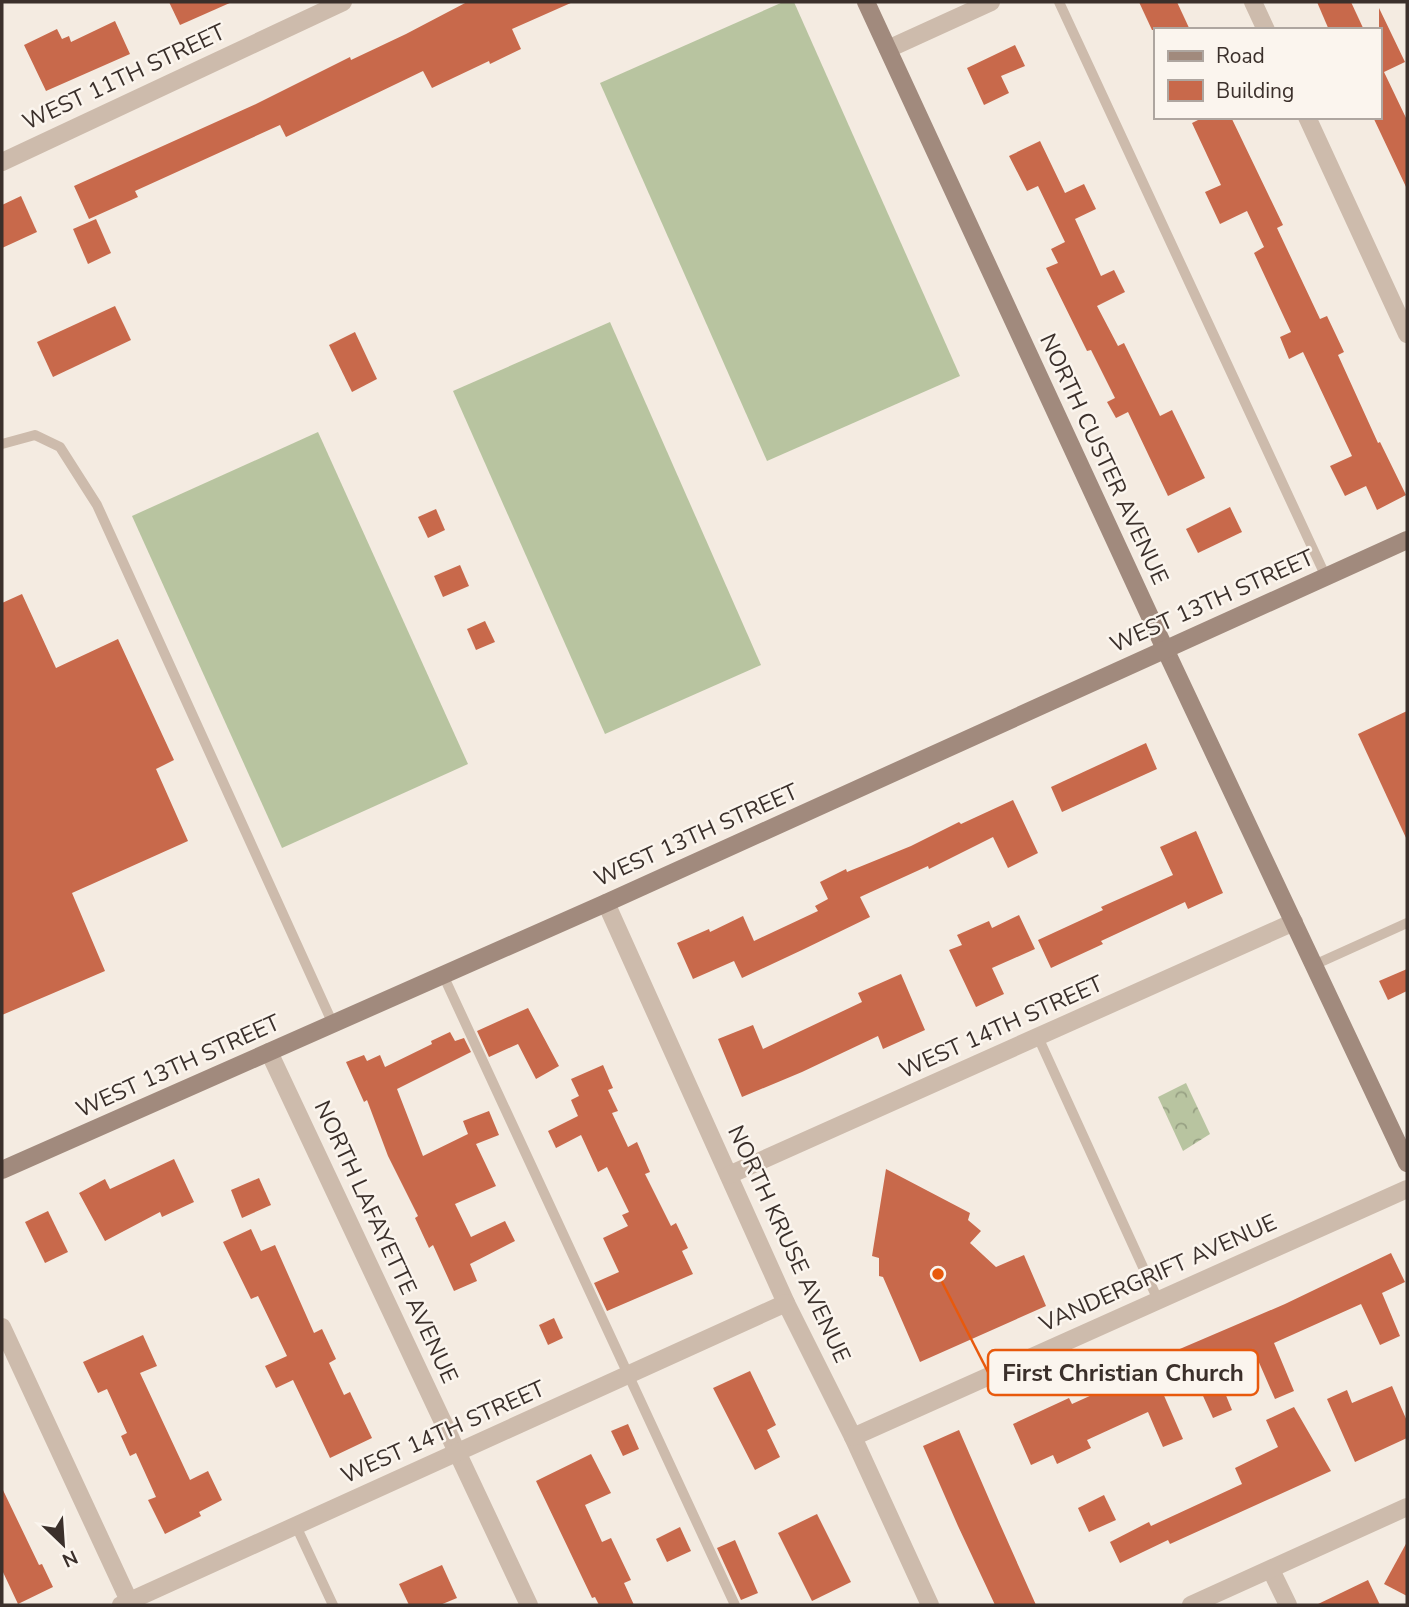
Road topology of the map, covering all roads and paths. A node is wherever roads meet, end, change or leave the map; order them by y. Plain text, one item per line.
1 (343, 2) edge
2 (866, 2) edge
3 (991, 2) edge
4 (1059, 2) edge
5 (1253, 2) edge
6 (1265, 28) edge
7 (888, 49) junction
8 (1308, 119) edge
9 (2, 162) edge
10 (1407, 334) edge
11 (2, 444) edge
12 (1407, 540) edge
13 (1326, 577) junction
14 (1165, 649) junction
15 (606, 903) junction
16 (1294, 922) junction
17 (1407, 923) edge
18 (1314, 965) junction
19 (443, 975) junction
20 (332, 1024) junction
21 (1038, 1037) junction
22 (269, 1052) junction
23 (1407, 1163) edge
24 (2, 1170) edge
25 (729, 1175) junction
26 (1407, 1189) edge
27 (1158, 1300) junction
28 (786, 1303) junction
29 (2, 1327) edge
30 (629, 1374) junction
31 (853, 1437) junction
32 (458, 1452) junction
33 (1406, 1512) edge
34 (296, 1526) junction
35 (1271, 1570) junction
36 (127, 1604) edge
37 (333, 1605) edge
38 (529, 1605) edge
39 (735, 1605) edge
40 (930, 1605) edge
41 (1191, 1605) edge
42 (1288, 1605) edge

1 - 9 street, WEST 11TH STREET
2 - 7 main road, NORTH CUSTER AVENUE
3 - 7 street
4 - 13 lane
5 - 6 street
7 - 14 main road, NORTH CUSTER AVENUE
8 - 10 street
11 - 20 lane
12 - 13 main road, WEST 13TH STREET
13 - 14 main road, WEST 13TH STREET
14 - 15 main road, WEST 13TH STREET
14 - 16 main road, NORTH CUSTER AVENUE
15 - 19 main road, WEST 13TH STREET
15 - 25 street, NORTH KRUSE AVENUE
16 - 18 main road, NORTH CUSTER AVENUE
16 - 21 street, WEST 14TH STREET
17 - 18 lane
18 - 23 main road, NORTH CUSTER AVENUE
19 - 20 main road, WEST 13TH STREET
19 - 30 lane
20 - 22 main road, WEST 13TH STREET
21 - 25 street, WEST 14TH STREET
21 - 27 lane
22 - 24 main road, WEST 13TH STREET
22 - 32 street, NORTH LAFAYETTE AVENUE
25 - 28 street, NORTH KRUSE AVENUE
26 - 27 street, VANDERGRIFT AVENUE
27 - 31 street, VANDERGRIFT AVENUE
28 - 30 street, WEST 14TH STREET
28 - 31 street, NORTH KRUSE AVENUE
29 - 36 street
30 - 32 street, WEST 14TH STREET
30 - 39 lane
31 - 40 street, NORTH KRUSE AVENUE
32 - 34 street, WEST 14TH STREET
32 - 38 street, NORTH LAFAYETTE AVENUE
33 - 35 street
34 - 36 street, WEST 14TH STREET
34 - 37 lane
35 - 41 street
35 - 42 street

